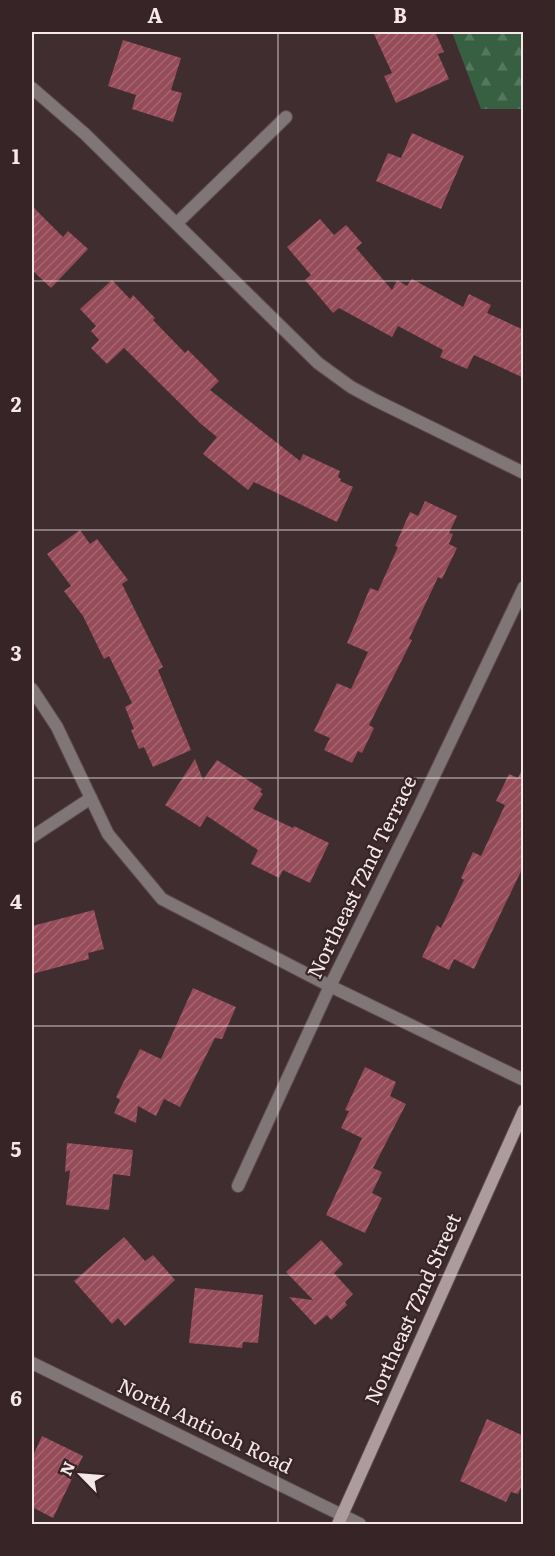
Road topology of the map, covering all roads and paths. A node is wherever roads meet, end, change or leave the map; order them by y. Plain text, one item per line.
1 (32, 88) edge
2 (286, 117) dead end
3 (177, 223) junction
4 (524, 473) edge
5 (524, 587) edge
6 (32, 689) edge
7 (91, 798) junction
8 (32, 837) edge
9 (330, 986) junction
10 (524, 1080) edge
11 (524, 1110) edge
12 (238, 1186) dead end
13 (32, 1363) edge
14 (341, 1520) edge
15 (360, 1524) edge

1 - 3 street
2 - 3 street
3 - 4 street
5 - 9 street, Northeast 72nd Terrace
6 - 7 street
7 - 8 street
7 - 9 street
9 - 10 street
9 - 12 street, Northeast 72nd Terrace
11 - 14 main road, Northeast 72nd Street
13 - 14 street, North Antioch Road
14 - 15 street, North Antioch Road

